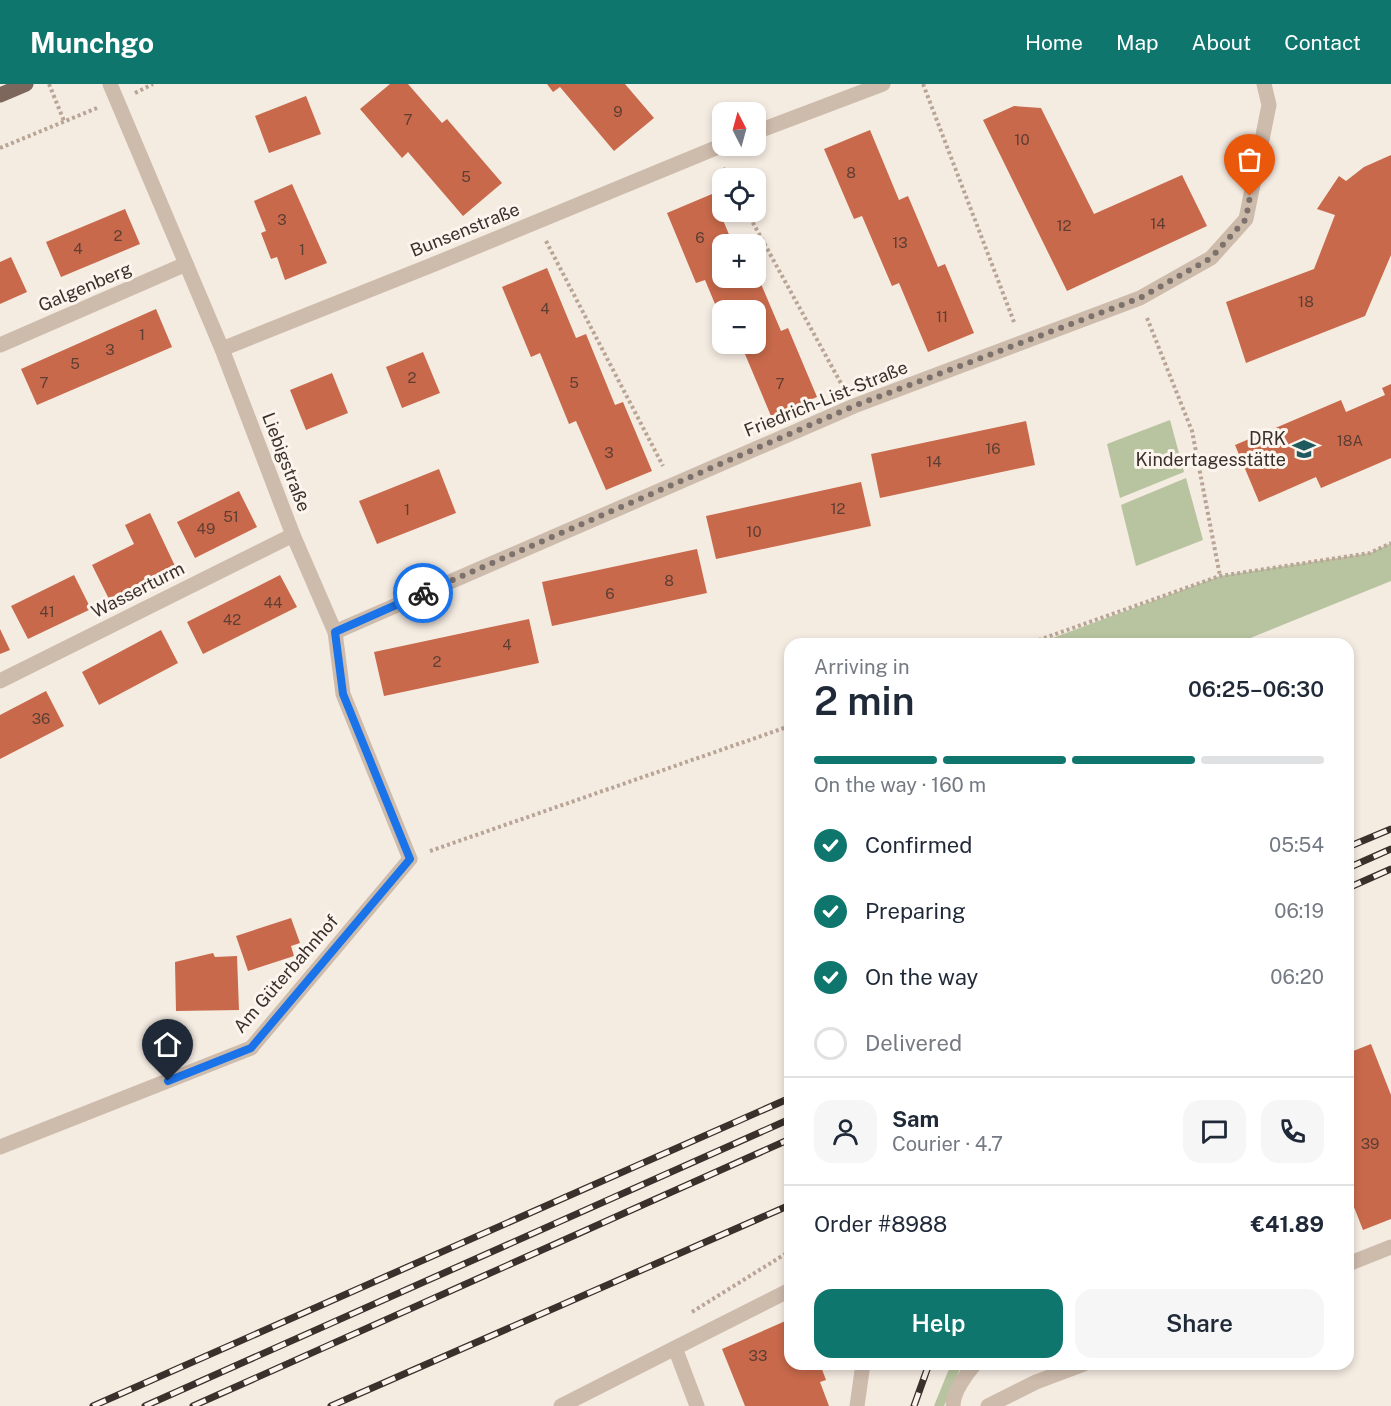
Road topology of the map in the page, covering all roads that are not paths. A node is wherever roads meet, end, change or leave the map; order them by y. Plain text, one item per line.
1 (26, 84) edge
2 (110, 84) edge
3 (883, 84) edge
4 (1264, 84) edge
5 (0, 95) edge
6 (766, 128) edge
7 (712, 150) edge
8 (186, 264) junction
9 (0, 345) edge
10 (222, 349) junction
11 (293, 535) junction
12 (335, 632) junction
13 (0, 681) edge
14 (410, 859) joint
15 (0, 1147) edge
16 (1391, 1247) edge
17 (1354, 1262) edge
18 (784, 1293) edge
19 (675, 1348) junction
20 (862, 1370) edge
21 (971, 1370) edge
22 (1068, 1370) edge
23 (857, 1404) edge
24 (561, 1406) edge
25 (698, 1406) edge
26 (953, 1406) edge
27 (988, 1406) edge

1 - 5 main road
2 - 8 street, Liebigstraße
3 - 6 street
4 - 12 street, Friedrich-List-Straße
7 - 10 street, Bunsenstraße
8 - 9 street, Galgenberg
8 - 10 street, Liebigstraße
10 - 11 street, Liebigstraße
11 - 12 street, Liebigstraße
11 - 13 street, Wasserturm
12 - 14 street, Liebigstraße
14 - 15 street, Am Güterbahnhof
16 - 17 street
18 - 19 street
19 - 24 street
19 - 25 street
20 - 23 street
21 - 26 street
22 - 27 street

